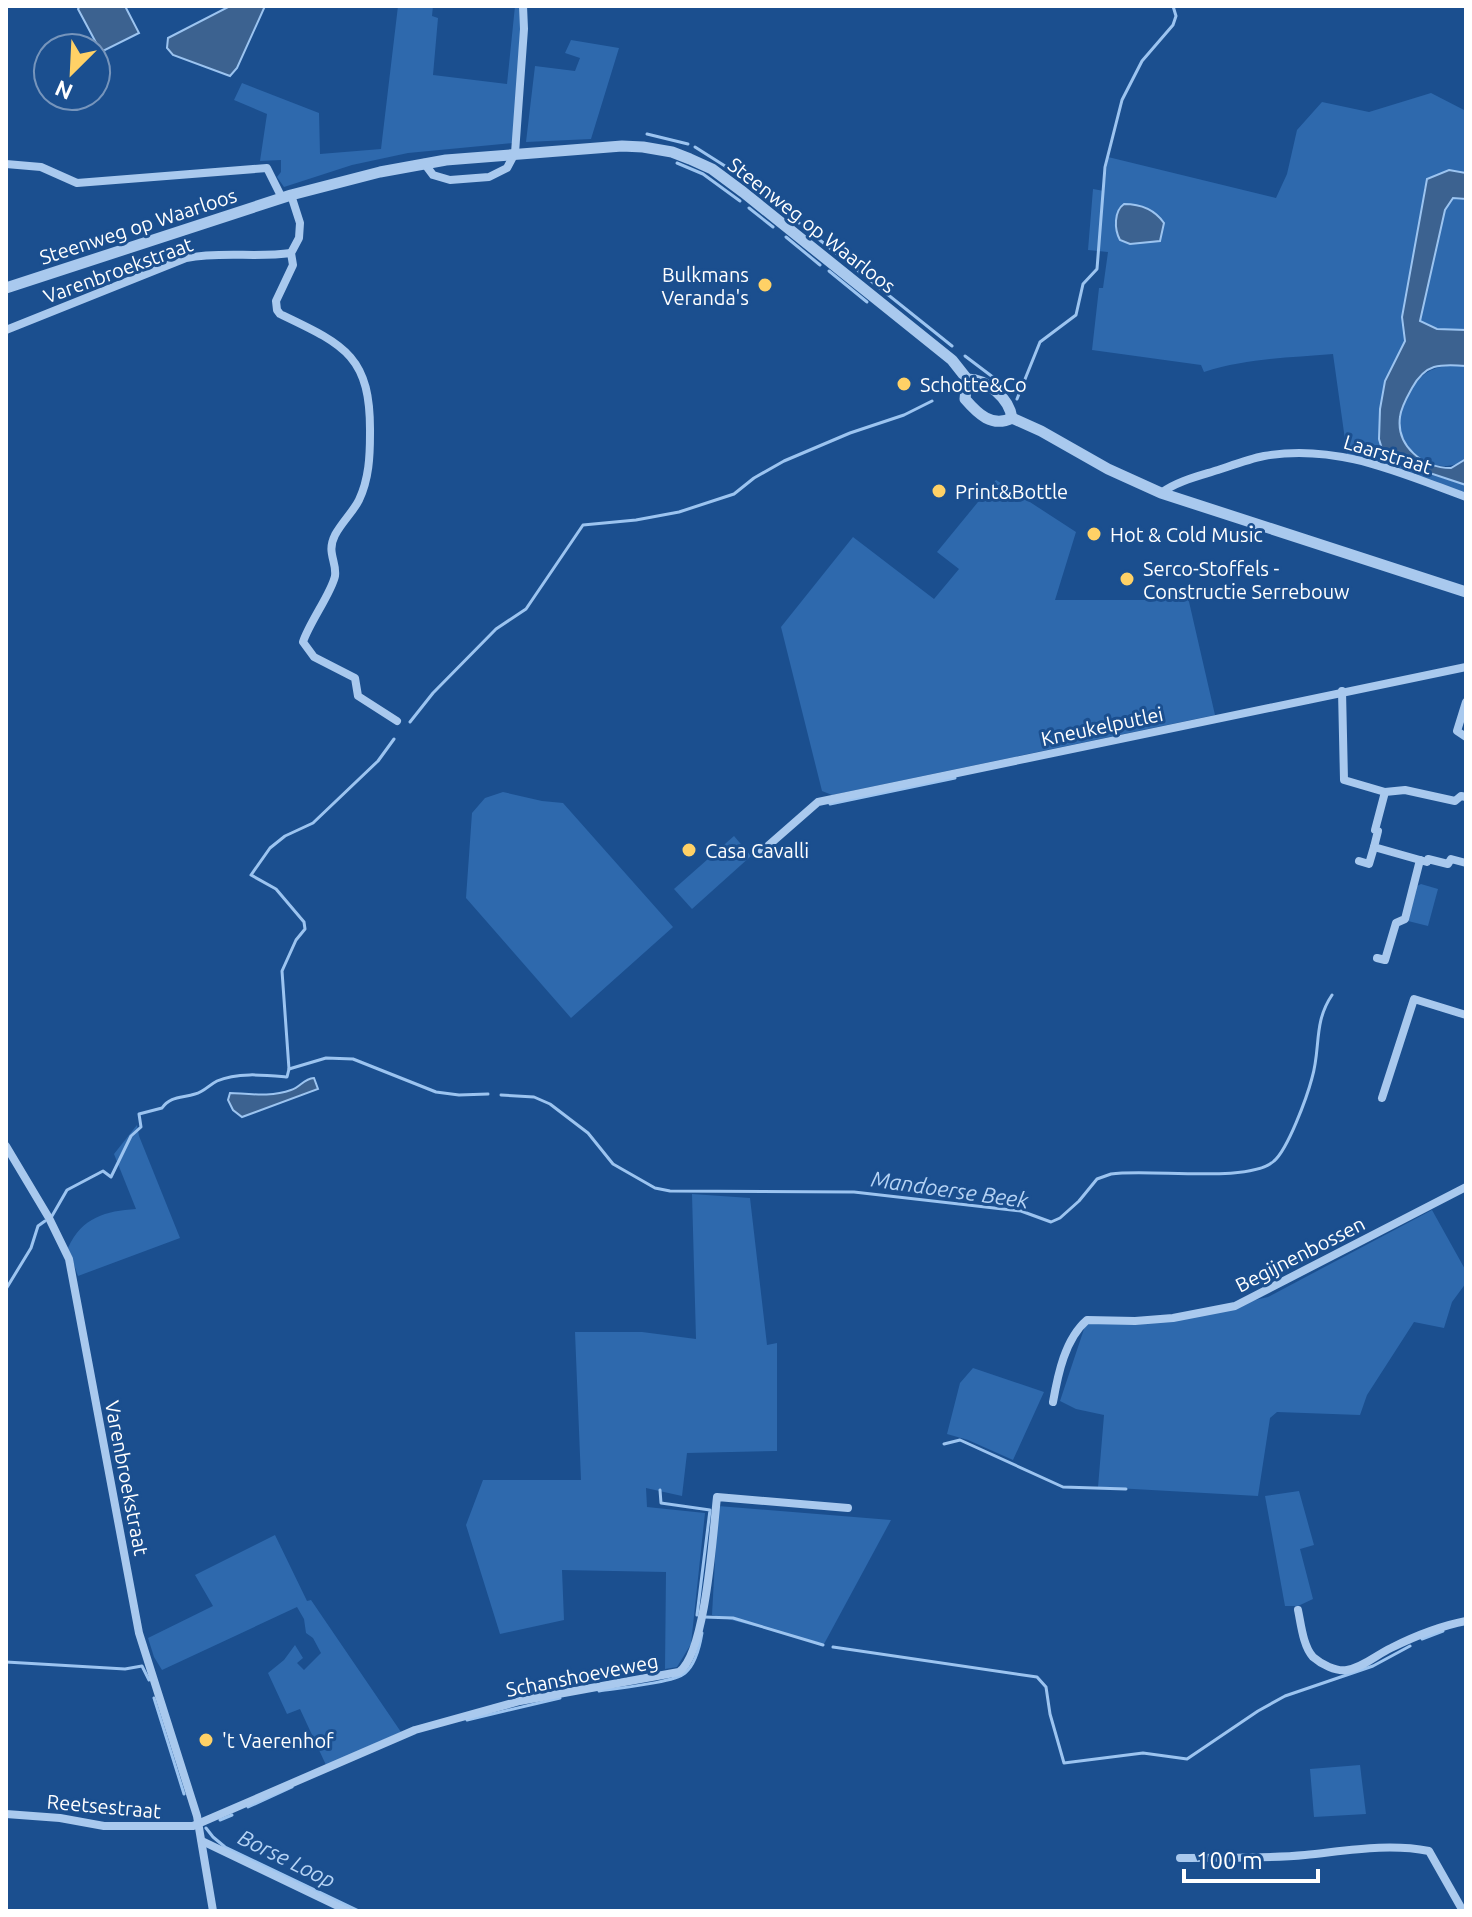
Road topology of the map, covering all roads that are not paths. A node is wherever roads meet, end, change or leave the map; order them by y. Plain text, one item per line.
1 (523, 6) edge
2 (515, 153) junction
3 (424, 163) junction
4 (6, 164) edge
5 (286, 196) junction
6 (291, 253) junction
7 (6, 288) edge
8 (6, 330) edge
9 (967, 379) junction
10 (1012, 418) junction
11 (1161, 493) junction
12 (1466, 497) edge
13 (1466, 592) edge
14 (1466, 667) edge
15 (1342, 691) junction
16 (1466, 702) edge
17 (397, 721) dead end
18 (1466, 737) edge
19 (1385, 792) junction
20 (1466, 797) edge
21 (1374, 847) junction
22 (762, 851) dead end
23 (1420, 860) junction
24 (1359, 861) dead end
25 (1466, 863) edge
26 (1377, 958) dead end
27 (1466, 1015) edge
28 (1382, 1098) dead end
29 (6, 1146) edge
30 (1466, 1187) edge
31 (1053, 1402) dead end
32 (848, 1508) dead end
33 (1298, 1610) dead end
34 (1466, 1621) edge
35 (6, 1814) edge
36 (198, 1825) junction
37 (202, 1841) junction
38 (1180, 1858) dead end
39 (213, 1911) edge
40 (348, 1911) edge
41 (1463, 1911) edge

1 - 2 street
2 - 3 street, Steenweg op Waarloos
2 - 3 street
2 - 9 street, Steenweg op Waarloos
3 - 5 street, Steenweg op Waarloos
4 - 5 street, Steenweg op Waarloos
5 - 6 street
5 - 7 street, Steenweg op Waarloos
6 - 8 street, Varenbroekstraat
6 - 17 street
9 - 10 street, Steenweg op Waarloos
9 - 10 street, Steenweg op Waarloos
10 - 11 street, Steenweg op Waarloos
11 - 12 street, Laarstraat
11 - 13 street, Steenweg op Waarloos
14 - 15 street, Kneukelputlei
15 - 19 street
15 - 22 street, Kneukelputlei
16 - 18 street
19 - 20 street
19 - 21 street
21 - 23 street
21 - 24 street
23 - 25 street
23 - 26 street
27 - 28 street
29 - 36 street, Varenbroekstraat
30 - 31 street, Begijnenbossen
32 - 36 street, Schanshoeveweg
33 - 34 street
35 - 36 street, Reetsestraat
36 - 37 street, Varenbroekstraat
37 - 39 street, Varenbroekstraat
37 - 40 street
38 - 41 street

